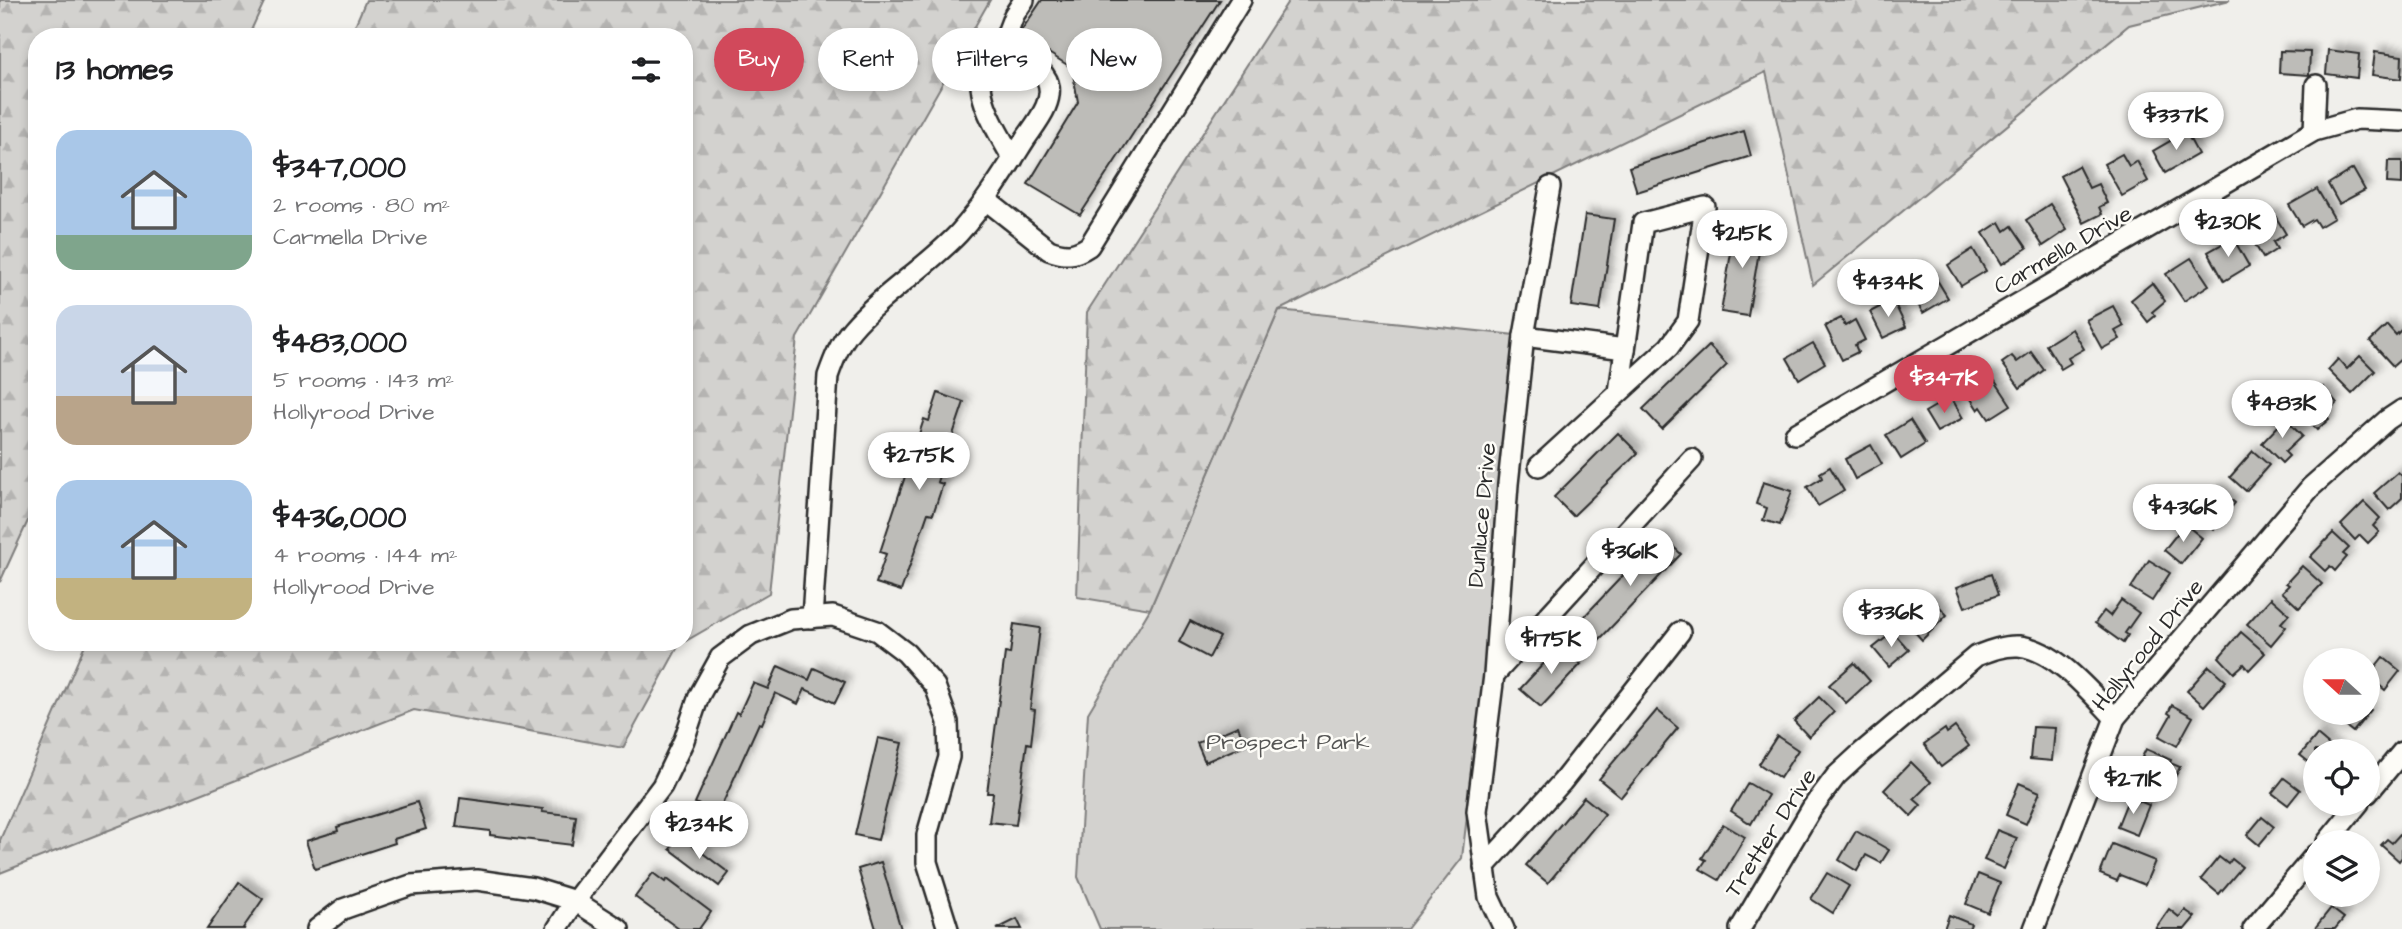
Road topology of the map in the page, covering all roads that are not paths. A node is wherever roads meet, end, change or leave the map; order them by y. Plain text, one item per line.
1 (1024, 0) edge
2 (1241, 0) edge
3 (1009, 28) edge
4 (2316, 85) dead end
5 (981, 91) edge
6 (1048, 91) edge
7 (2402, 121) edge
8 (2314, 131) junction
9 (1013, 159) junction
10 (1550, 187) dead end
11 (986, 200) junction
12 (1524, 336) junction
13 (1625, 349) junction
14 (1619, 392) junction
15 (2402, 410) edge
16 (1796, 434) dead end
17 (1692, 459) dead end
18 (1539, 466) dead end
19 (812, 618) junction
20 (1680, 632) dead end
21 (1494, 675) junction
22 (2115, 718) junction
23 (2402, 752) edge
24 (2380, 779) edge
25 (2348, 816) edge
26 (2337, 830) edge
27 (1484, 867) junction
28 (2303, 869) edge
29 (575, 901) junction
30 (317, 929) edge
31 (557, 929) edge
32 (620, 929) edge
33 (947, 929) edge
34 (1504, 929) edge
35 (1740, 929) edge
36 (2034, 929) edge
37 (2253, 929) edge

1 - 3 street
2 - 11 street
4 - 8 street
5 - 9 street
6 - 9 street
7 - 8 street, Carmella Drive
8 - 16 street, Carmella Drive
9 - 11 street
10 - 12 street, Dunluce Drive
11 - 19 street
12 - 13 street
12 - 21 street, Dunluce Drive
13 - 14 street
13 - 14 street
14 - 18 street
15 - 22 street, Hollyrood Drive
17 - 21 street
19 - 29 street
19 - 33 street
20 - 27 street
21 - 27 street, Dunluce Drive
22 - 35 street, Tretter Drive
22 - 36 street, Hollyrood Drive
23 - 24 street
25 - 26 street
27 - 34 street, Dunluce Drive
28 - 37 street
29 - 30 street
29 - 31 street
29 - 32 street

